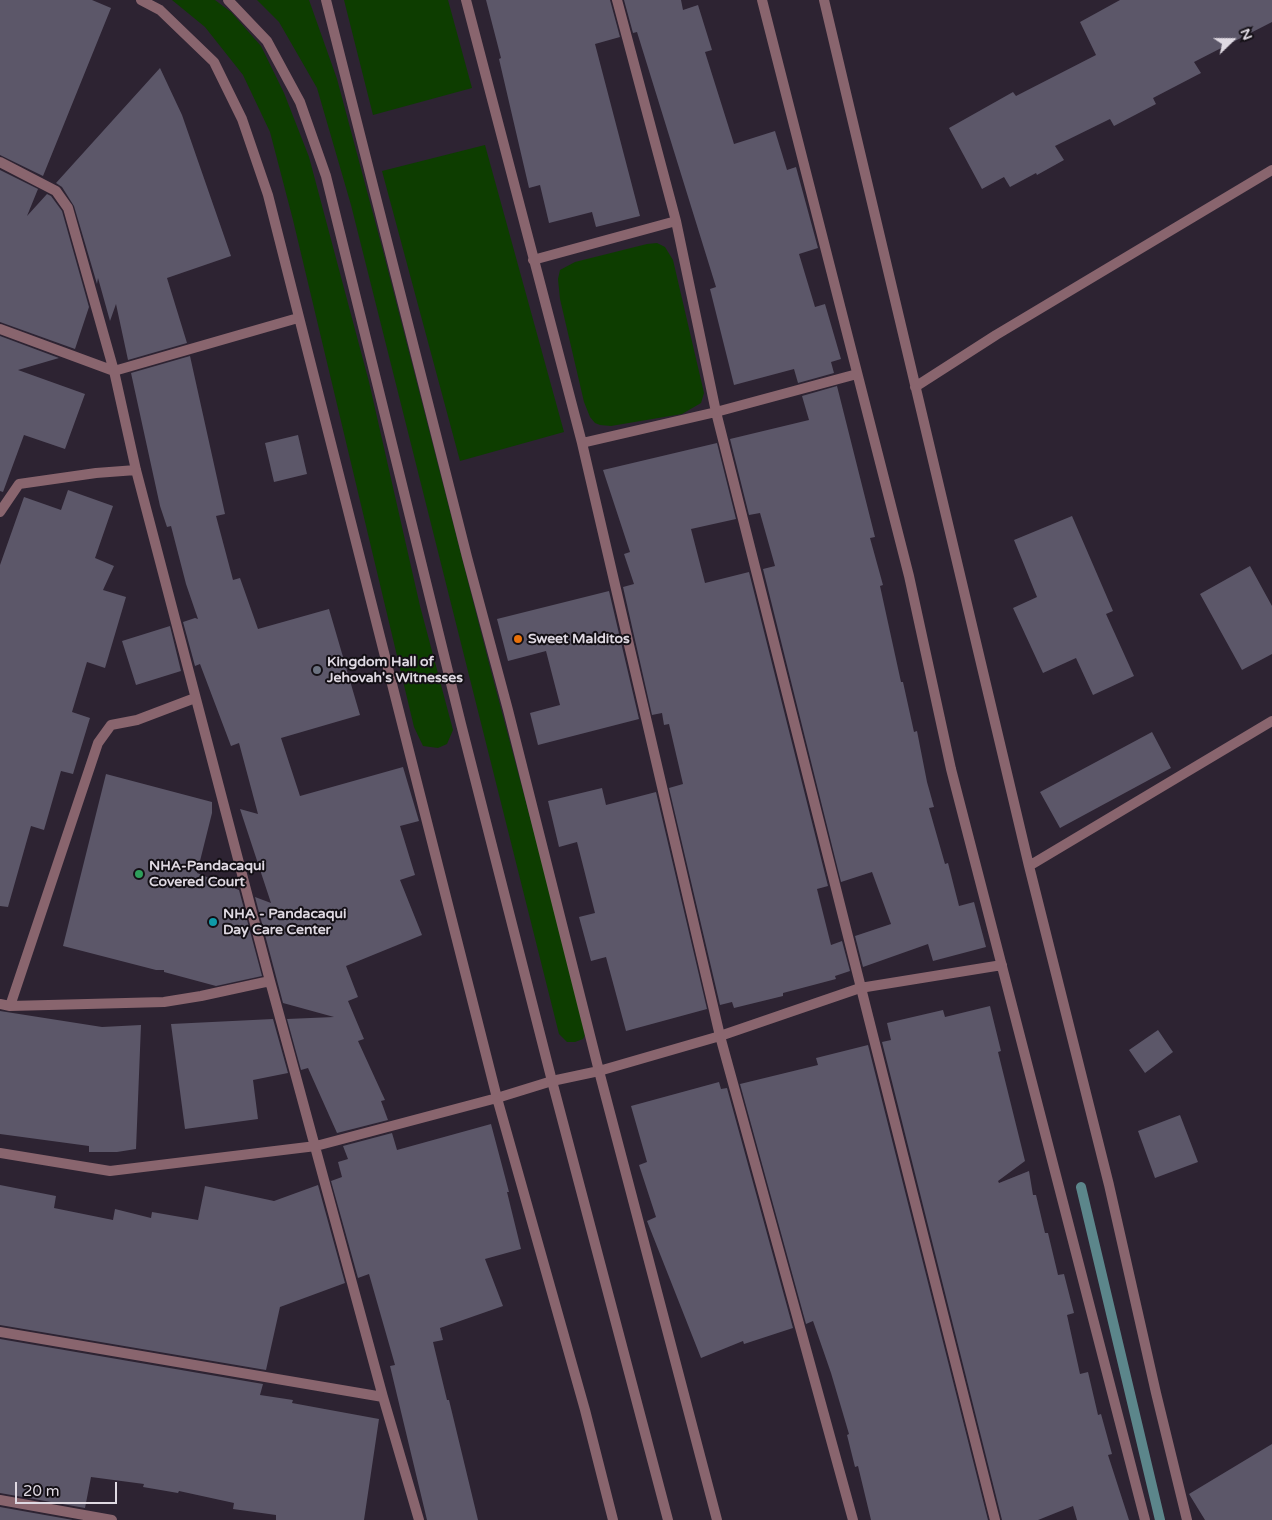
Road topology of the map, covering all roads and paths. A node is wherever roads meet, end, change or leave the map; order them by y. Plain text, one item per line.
1 (141, 0) edge
2 (228, 0) edge
3 (326, 0) edge
4 (466, 0) edge
5 (617, 0) edge
6 (762, 0) edge
7 (824, 0) edge
8 (0, 162) edge
9 (1272, 170) edge
10 (676, 221) junction
11 (533, 260) junction
12 (298, 318) junction
13 (0, 329) edge
14 (114, 371) junction
15 (857, 374) junction
16 (915, 387) junction
17 (716, 412) junction
18 (582, 443) junction
19 (136, 470) junction
20 (0, 512) edge
21 (195, 698) junction
22 (1272, 720) edge
23 (1029, 866) junction
24 (1002, 964) junction
25 (270, 981) junction
26 (860, 988) junction
27 (5, 1005) edge
28 (720, 1036) junction
29 (599, 1071) junction
30 (552, 1081) junction
31 (497, 1098) junction
32 (316, 1146) junction
33 (0, 1153) edge
34 (0, 1332) edge
35 (383, 1397) junction
36 (0, 1500) edge
37 (112, 1520) edge
38 (419, 1520) edge
39 (613, 1520) edge
40 (668, 1520) edge
41 (717, 1520) edge
42 (853, 1520) edge
43 (995, 1520) edge
44 (1145, 1520) edge
45 (1187, 1520) edge

1 - 12 street
2 - 30 street
3 - 29 street
4 - 11 street
5 - 10 street
6 - 15 street
7 - 16 street
8 - 14 street
9 - 16 street
10 - 11 street
10 - 17 street
11 - 18 street
12 - 14 street
12 - 31 street
13 - 14 street
14 - 19 street
15 - 17 street
15 - 24 street
16 - 23 street
17 - 18 street
17 - 26 street
18 - 28 street
19 - 20 street
19 - 21 street
21 - 25 street
21 - 27 street
22 - 23 street
23 - 45 street
24 - 26 street
24 - 44 street
25 - 27 street
25 - 32 street
26 - 28 street
26 - 43 street
28 - 29 street
28 - 42 street
29 - 30 street
29 - 41 street
30 - 31 street
30 - 40 street
31 - 32 street
31 - 39 street
32 - 33 street
32 - 35 street
34 - 35 street
35 - 38 street
36 - 37 street

